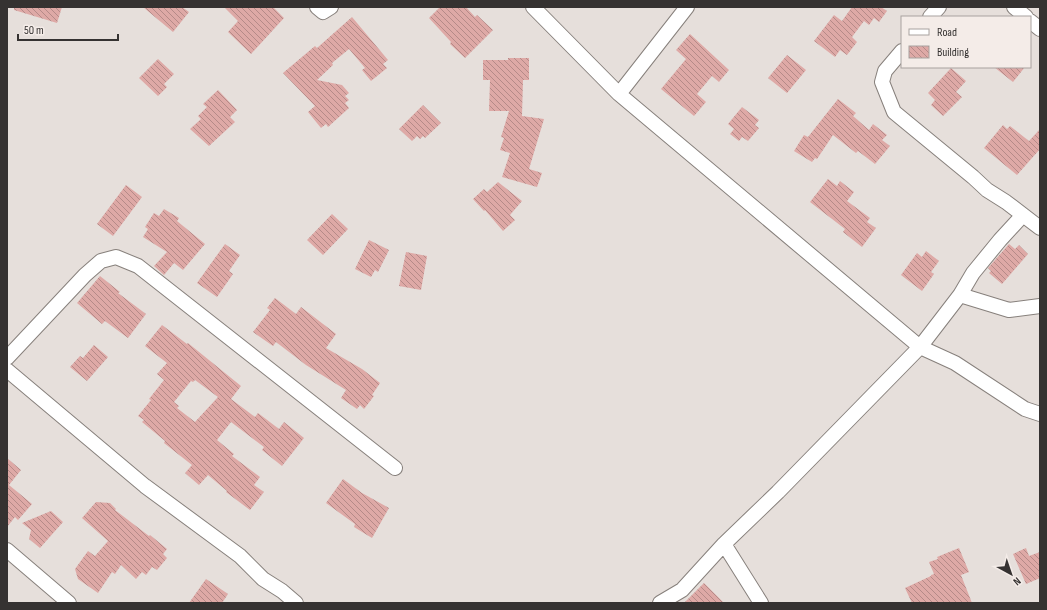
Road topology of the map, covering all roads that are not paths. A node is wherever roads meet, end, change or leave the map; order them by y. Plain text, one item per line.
1 (317, 7) edge
2 (331, 7) edge
3 (533, 7) edge
4 (687, 7) edge
5 (939, 7) edge
6 (1014, 7) edge
7 (931, 16) edge
8 (1025, 16) edge
9 (1031, 22) edge
10 (1040, 29) edge
11 (901, 52) edge
12 (618, 94) junction
13 (1024, 215) junction
14 (1040, 228) edge
15 (960, 295) junction
16 (1040, 306) edge
17 (920, 347) junction
18 (7, 358) edge
19 (7, 370) edge
20 (1040, 414) edge
21 (395, 468) dead end
22 (724, 544) junction
23 (7, 550) edge
24 (69, 603) edge
25 (296, 603) edge
26 (660, 603) edge
27 (761, 603) edge

1 - 2 street
3 - 12 street
4 - 12 street
5 - 7 street
6 - 8 street
9 - 10 street
11 - 13 street
12 - 17 street
13 - 14 street
13 - 15 street
15 - 16 street
15 - 17 street
17 - 20 street
17 - 22 street
18 - 21 street
19 - 25 street
22 - 26 street
22 - 27 street
23 - 24 street

